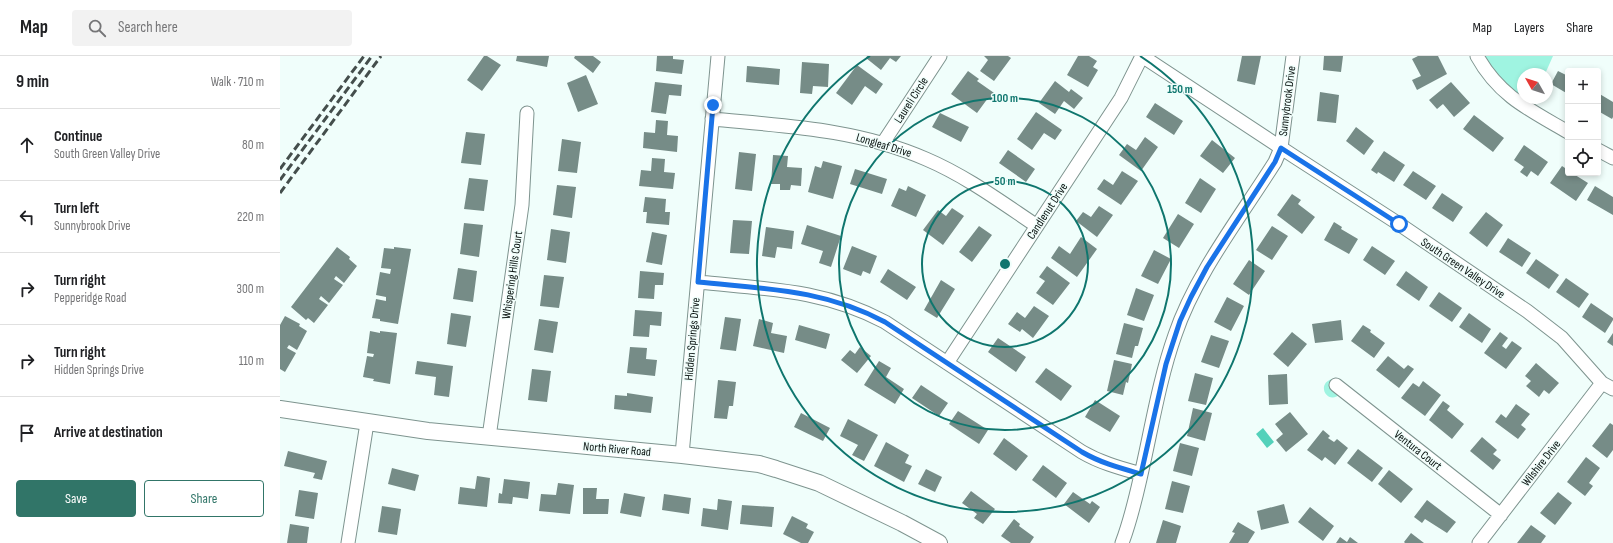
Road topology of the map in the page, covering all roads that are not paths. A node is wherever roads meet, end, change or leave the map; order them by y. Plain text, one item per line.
1 (718, 56) edge
2 (940, 56) edge
3 (1142, 56) edge
4 (1293, 56) edge
5 (1477, 56) edge
6 (527, 113) dead end
7 (712, 118) junction
8 (1565, 130) edge
9 (883, 143) junction
10 (1281, 148) junction
11 (1601, 152) edge
12 (1613, 158) edge
13 (1037, 226) junction
14 (698, 282) junction
15 (947, 364) junction
16 (1336, 385) dead end
17 (1608, 386) edge
18 (280, 409) edge
19 (367, 423) junction
20 (489, 437) junction
21 (682, 455) junction
22 (1141, 474) junction
23 (1501, 515) junction
24 (928, 541) edge
25 (348, 543) edge
26 (1122, 543) edge
27 (1479, 543) edge

1 - 7 street, Hidden Springs Drive
2 - 9 street, Laureli Circle
3 - 10 street, South Green Valley Drive
3 - 13 street, Candlenut Drive
4 - 10 street, Sunnybrook Drive
5 - 8 street
6 - 20 street, Whispering Hills Court
7 - 9 street, Longleaf Drive
7 - 14 street, Hidden Springs Drive
9 - 13 street, Longleaf Drive
10 - 17 street, South Green Valley Drive
10 - 22 street, Sunnybrook Drive
11 - 12 street
13 - 15 street, Candlenut Drive
14 - 15 street
14 - 21 street, Hidden Springs Drive
15 - 22 street
16 - 23 street, Ventura Court
17 - 23 street, Wilshire Drive
18 - 19 street, North River Road
19 - 20 street, North River Road
19 - 25 street
20 - 21 street, North River Road
21 - 24 street, North River Road
22 - 26 street, Sunnybrook Drive
23 - 27 street, Wilshire Drive

